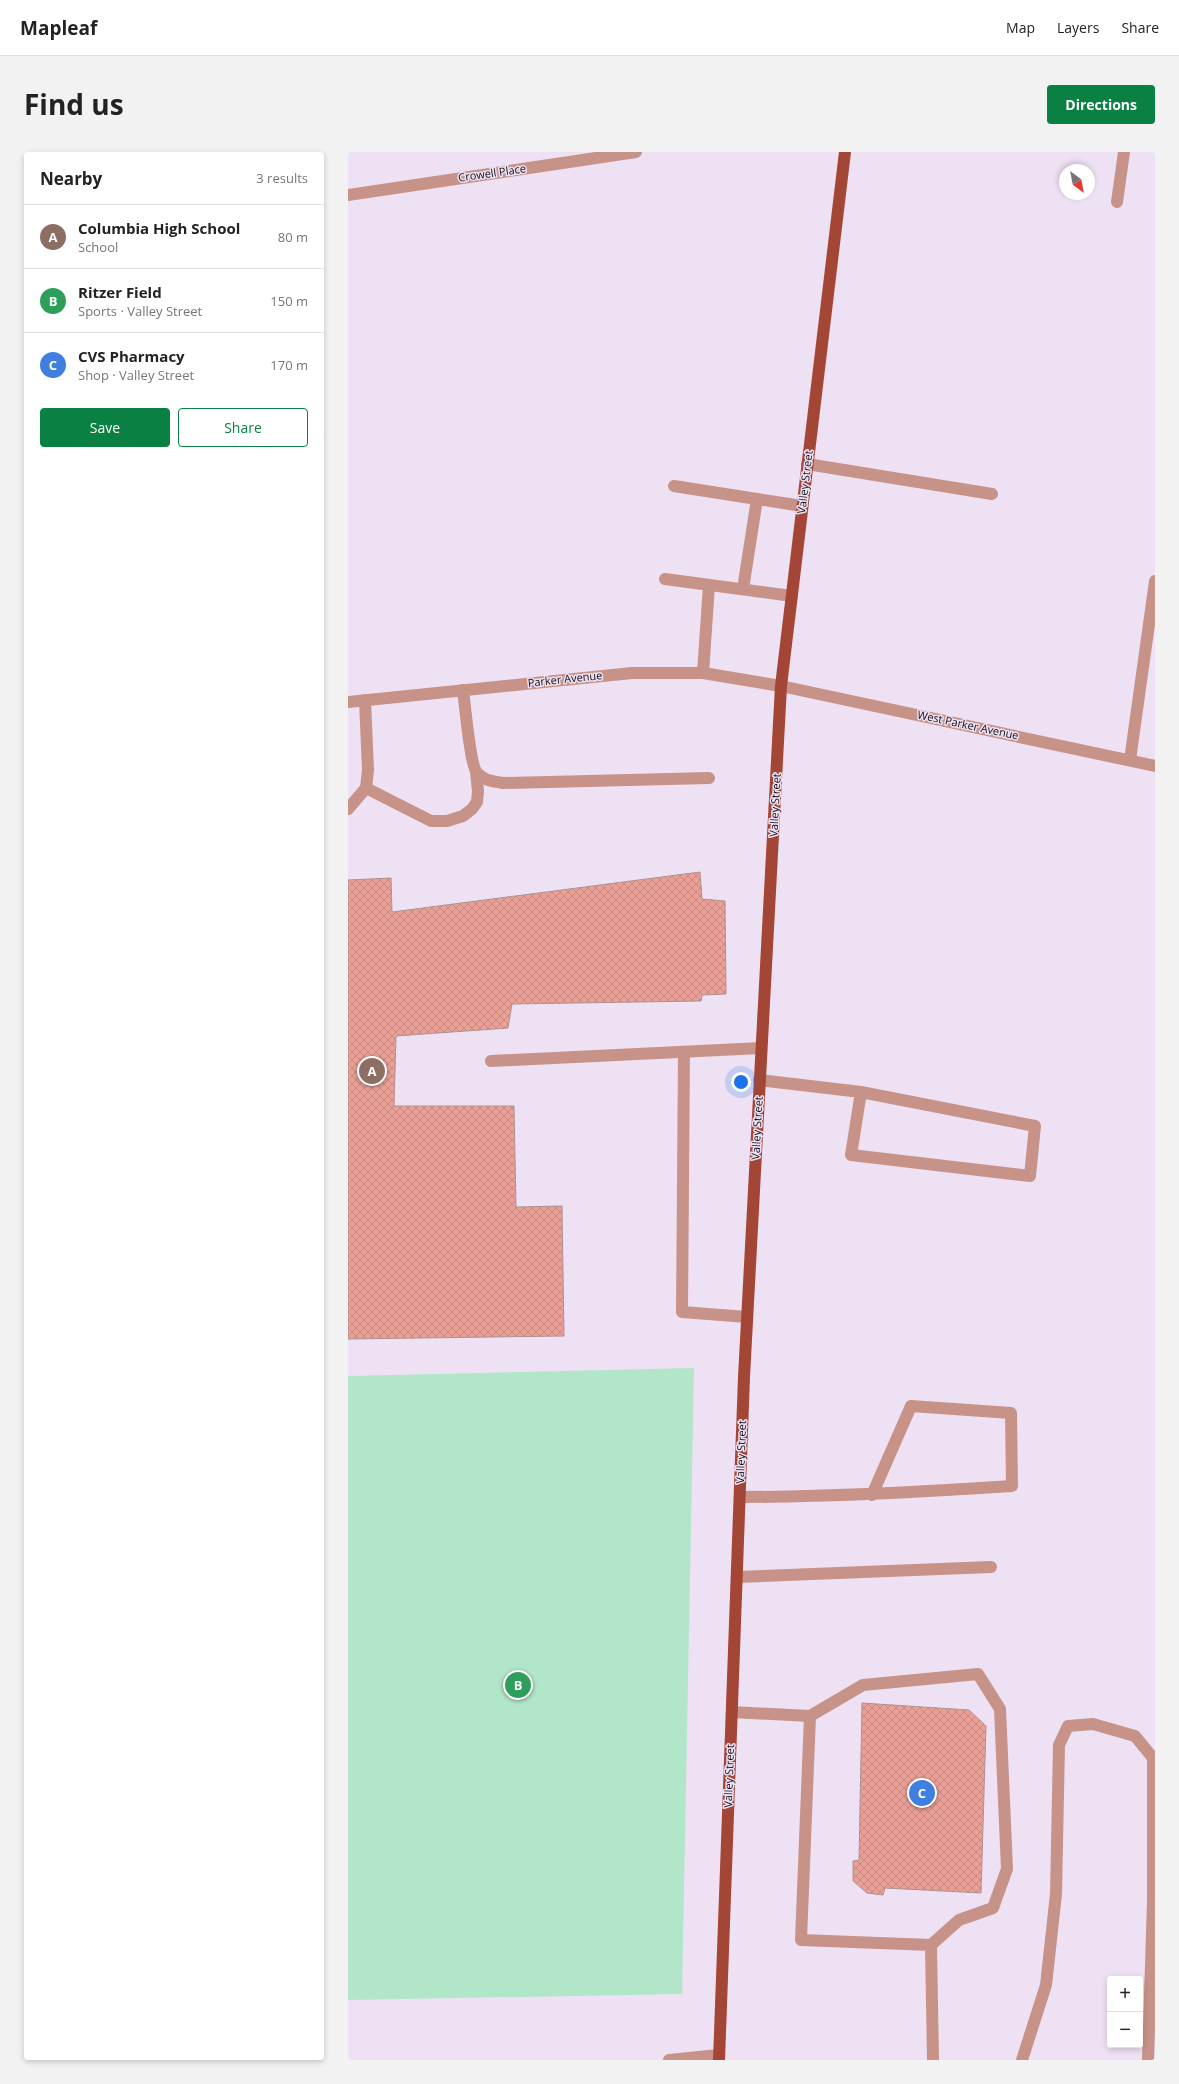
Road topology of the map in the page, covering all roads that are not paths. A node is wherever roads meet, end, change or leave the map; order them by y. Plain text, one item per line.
1 (636, 152) edge
2 (845, 152) edge
3 (1124, 152) edge
4 (348, 195) edge
5 (1117, 202) dead end
6 (807, 464) junction
7 (674, 486) dead end
8 (992, 494) dead end
9 (757, 499) junction
10 (802, 506) junction
11 (665, 579) dead end
12 (1155, 581) edge
13 (709, 585) junction
14 (743, 589) junction
15 (792, 596) junction
16 (703, 673) junction
17 (781, 686) junction
18 (463, 690) junction
19 (365, 700) junction
20 (348, 702) edge
21 (1130, 760) junction
22 (1155, 766) edge
23 (476, 772) junction
24 (709, 778) dead end
25 (366, 788) junction
26 (348, 809) edge
27 (761, 1048) junction
28 (684, 1052) junction
29 (491, 1061) dead end
30 (760, 1080) junction
31 (861, 1092) junction
32 (747, 1317) junction
33 (872, 1494) junction
34 (740, 1497) junction
35 (991, 1567) dead end
36 (737, 1577) junction
37 (732, 1712) junction
38 (810, 1716) junction
39 (931, 1945) junction
40 (719, 2058) edge
41 (669, 2060) edge
42 (933, 2060) edge
43 (1022, 2060) edge
44 (1148, 2060) edge

1 - 4 street, Crowell Place
2 - 6 main road, Valley Street
3 - 5 street
6 - 8 street
6 - 10 main road, Valley Street
7 - 9 street
9 - 10 street
9 - 14 street
10 - 15 main road, Valley Street
11 - 13 street
12 - 21 street
13 - 14 street
13 - 16 street
14 - 15 street
15 - 17 main road, Valley Street
16 - 17 street, Parker Avenue
16 - 18 street, Parker Avenue
17 - 21 street, West Parker Avenue
17 - 27 main road, Valley Street
18 - 19 street, Parker Avenue
18 - 23 street
19 - 20 street, Parker Avenue
19 - 25 street
21 - 22 street, West Parker Avenue
23 - 24 street
23 - 25 street
25 - 26 street
27 - 28 street
27 - 30 main road, Valley Street
28 - 29 street
28 - 32 street
30 - 31 street
30 - 32 main road, Valley Street
31 - 31 street
32 - 34 main road, Valley Street
33 - 33 street
33 - 34 street
34 - 36 main road, Valley Street
35 - 36 street
36 - 37 main road, Valley Street
37 - 38 street
37 - 40 main road, Valley Street
38 - 39 street
38 - 39 street
39 - 42 street
40 - 41 street
43 - 44 street

